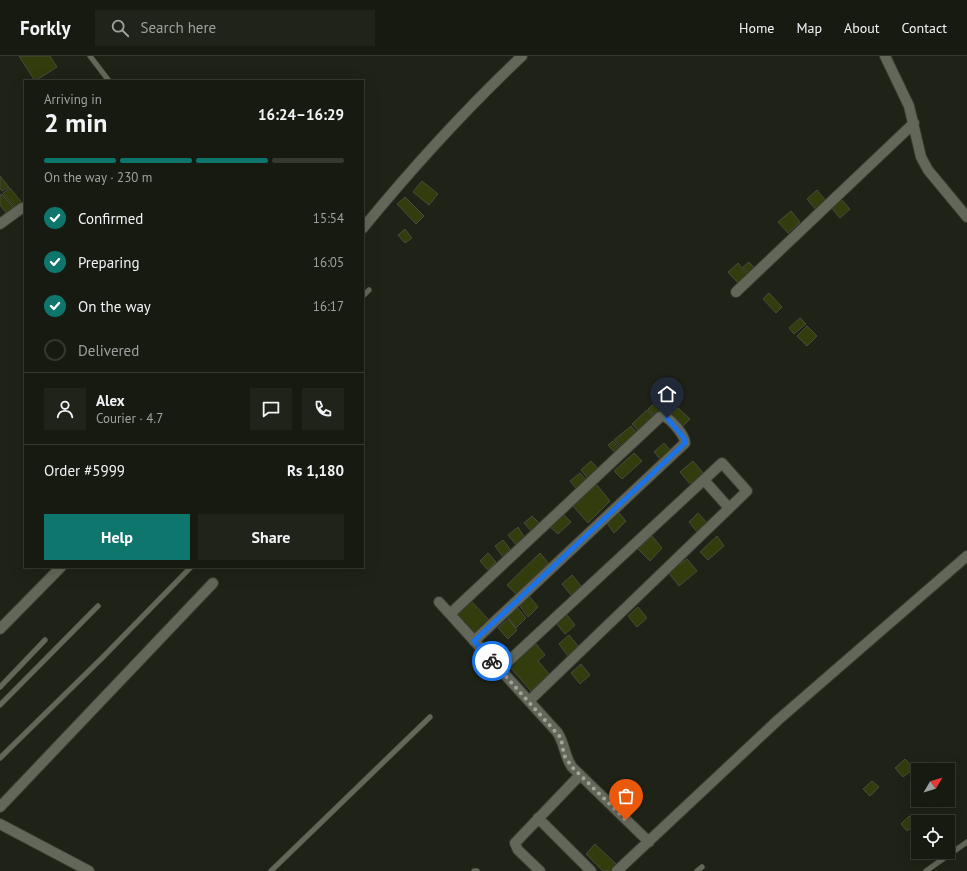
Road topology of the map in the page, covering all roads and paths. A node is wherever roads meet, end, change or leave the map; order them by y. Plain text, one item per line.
1 (90, 56) edge
2 (522, 56) edge
3 (885, 56) edge
4 (108, 80) edge
5 (914, 123) junction
6 (22, 208) dead end
7 (967, 217) edge
8 (0, 224) edge
9 (364, 227) edge
10 (369, 290) dead end
11 (736, 292) dead end
12 (364, 295) edge
13 (704, 480) junction
14 (729, 508) junction
15 (967, 556) edge
16 (60, 568) edge
17 (190, 568) edge
18 (213, 582) dead end
19 (439, 602) dead end
20 (98, 606) dead end
21 (450, 614) junction
22 (0, 629) edge
23 (45, 640) dead end
24 (474, 641) junction
25 (500, 669) junction
26 (0, 687) edge
27 (529, 701) junction
28 (0, 705) edge
29 (430, 717) dead end
30 (0, 758) edge
31 (580, 775) junction
32 (0, 807) edge
33 (538, 818) junction
34 (0, 824) edge
35 (649, 842) junction
36 (967, 842) edge
37 (702, 867) dead end
38 (89, 871) edge
39 (271, 871) edge
40 (540, 871) edge
41 (591, 871) edge
42 (617, 871) edge
43 (697, 871) edge
44 (926, 871) edge

1 - 4 lane
2 - 9 street
3 - 5 street
5 - 7 street
5 - 11 street
6 - 8 street
10 - 12 lane
13 - 14 street
13 - 14 street
13 - 25 street
14 - 27 street
15 - 35 street
16 - 22 street
17 - 30 lane
18 - 32 street
19 - 21 street
20 - 28 lane
21 - 24 street
21 - 24 street
23 - 26 lane
24 - 25 street
25 - 27 street
27 - 31 street
29 - 39 lane
31 - 33 street
31 - 35 street
33 - 40 street
33 - 41 street
34 - 38 street
35 - 42 street
36 - 44 lane
37 - 43 lane

